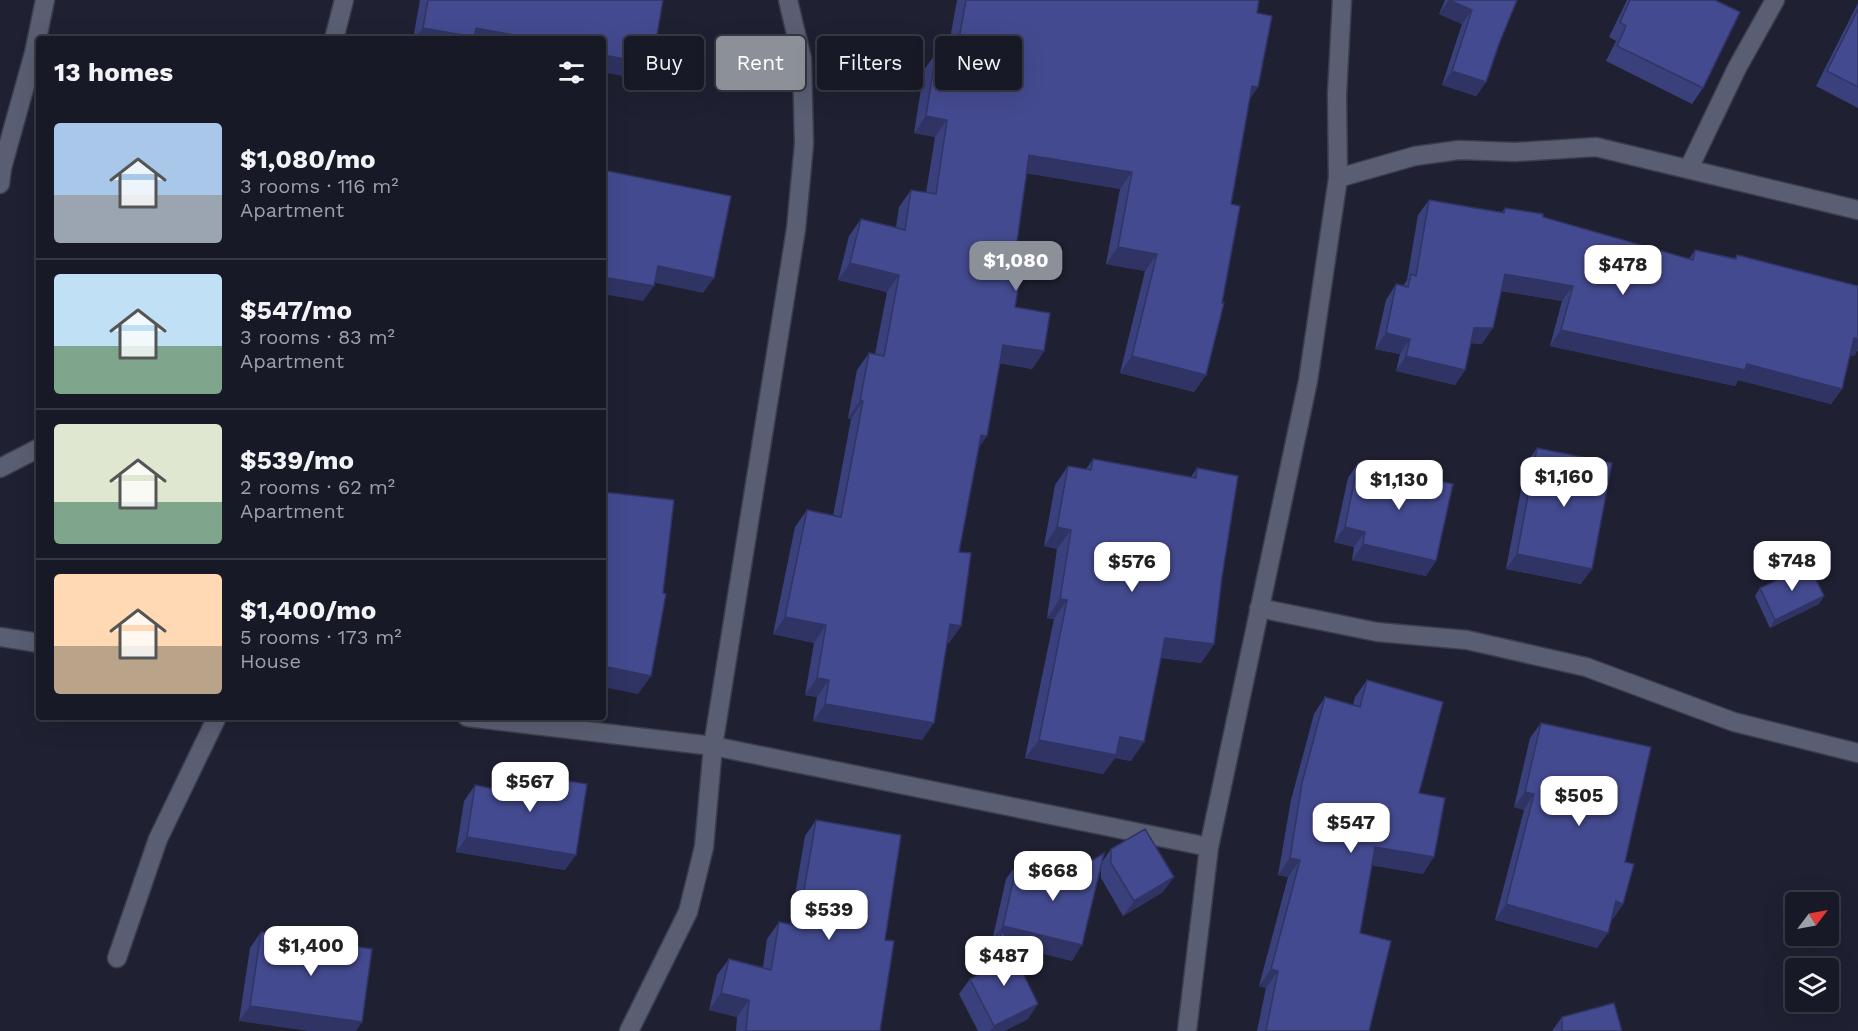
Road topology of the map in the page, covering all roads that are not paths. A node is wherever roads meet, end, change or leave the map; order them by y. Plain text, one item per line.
1 (45, 0) edge
2 (344, 0) edge
3 (788, 0) edge
4 (1341, 0) edge
5 (1776, 0) edge
6 (38, 36) edge
7 (335, 36) edge
8 (36, 43) edge
9 (1689, 168) junction
10 (1338, 178) junction
11 (0, 184) edge
12 (1858, 210) edge
13 (36, 450) edge
14 (0, 468) edge
15 (1259, 608) junction
16 (0, 638) edge
17 (36, 643) edge
18 (216, 720) edge
19 (492, 720) edge
20 (713, 746) junction
21 (1858, 753) edge
22 (1209, 847) junction
23 (117, 958) dead end
24 (629, 1031) edge
25 (1187, 1031) edge

1 - 6 street
2 - 7 street
3 - 20 street
4 - 10 street
5 - 9 street
8 - 11 street
9 - 10 street
9 - 12 street
10 - 15 street
13 - 14 street
15 - 21 street
15 - 22 street
16 - 17 street
18 - 23 street
19 - 20 street
20 - 22 street
20 - 24 street
22 - 25 street

